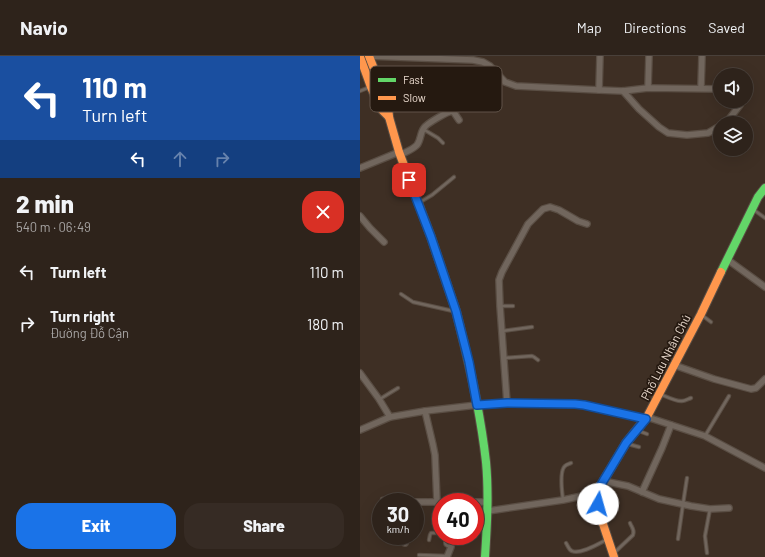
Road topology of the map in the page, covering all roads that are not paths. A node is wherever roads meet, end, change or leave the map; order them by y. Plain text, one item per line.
1 (369, 56) edge
2 (600, 56) edge
3 (649, 56) edge
4 (702, 56) edge
5 (360, 57) edge
6 (373, 66) edge
7 (490, 66) edge
8 (502, 79) edge
9 (370, 84) edge
10 (370, 87) edge
11 (648, 88) junction
12 (701, 88) junction
13 (713, 89) edge
14 (599, 90) junction
15 (360, 91) edge
16 (623, 91) junction
17 (738, 108) edge
18 (384, 112) edge
19 (389, 112) edge
20 (448, 112) edge
21 (454, 112) edge
22 (731, 116) edge
23 (389, 117) junction
24 (459, 120) dead end
25 (423, 129) junction
26 (713, 130) edge
27 (443, 143) dead end
28 (400, 154) junction
29 (360, 168) edge
30 (454, 177) dead end
31 (765, 188) edge
32 (418, 204) junction
33 (752, 209) junction
34 (360, 216) edge
35 (765, 218) edge
36 (588, 224) dead end
37 (384, 242) dead end
38 (728, 260) junction
39 (765, 287) edge
40 (401, 294) dead end
41 (500, 306) junction
42 (513, 306) dead end
43 (456, 311) junction
44 (701, 314) junction
45 (711, 322) dead end
46 (532, 327) dead end
47 (501, 331) junction
48 (504, 358) junction
49 (538, 360) dead end
50 (674, 365) junction
51 (360, 373) edge
52 (765, 379) edge
53 (398, 388) dead end
54 (659, 394) junction
55 (728, 396) dead end
56 (691, 398) dead end
57 (379, 399) junction
58 (507, 403) junction
59 (477, 405) junction
60 (425, 411) junction
61 (390, 417) junction
62 (646, 418) junction
63 (671, 425) junction
64 (360, 430) edge
65 (636, 430) junction
66 (647, 434) dead end
67 (705, 436) junction
68 (626, 443) junction
69 (639, 447) dead end
70 (571, 463) dead end
71 (765, 468) edge
72 (687, 478) dead end
73 (603, 481) junction
74 (642, 492) junction
75 (437, 493) edge
76 (596, 493) junction
77 (563, 500) junction
78 (484, 502) edge
79 (488, 502) junction
80 (682, 504) junction
81 (729, 508) dead end
82 (710, 509) junction
83 (488, 511) junction
84 (630, 523) dead end
85 (432, 533) edge
86 (608, 539) junction
87 (678, 539) dead end
88 (429, 540) dead end
89 (566, 543) dead end
90 (446, 545) edge
91 (451, 545) edge
92 (451, 548) junction
93 (707, 553) dead end
94 (419, 555) dead end
95 (613, 556) edge
96 (447, 557) edge
97 (485, 557) edge

1 - 6 main road
1 - 7 street
2 - 14 street
3 - 11 street
4 - 12 street
5 - 9 main road
8 - 14 street
10 - 15 lane
11 - 12 street
11 - 16 street
12 - 13 street
14 - 16 street
16 - 26 street
17 - 22 street
18 - 23 main road
19 - 23 main road
20 - 25 street
21 - 24 street
23 - 28 main road
25 - 27 lane
25 - 28 street
28 - 29 street
28 - 32 main road
30 - 32 lane
31 - 33 main road, Phố Lưu Nhân Chú
32 - 43 main road
33 - 35 lane
33 - 38 main road, Phố Lưu Nhân Chú
34 - 37 street
36 - 41 street
38 - 39 street
38 - 44 main road, Phố Lưu Nhân Chú
40 - 43 lane
41 - 42 lane
41 - 47 street
43 - 59 main road
44 - 45 lane
44 - 50 main road, Phố Lưu Nhân Chú
46 - 47 lane
47 - 48 street
48 - 49 lane
48 - 58 street
50 - 52 street
50 - 54 main road, Phố Lưu Nhân Chú
51 - 57 street
53 - 57 lane
54 - 56 lane
54 - 62 main road, Phố Lưu Nhân Chú
55 - 67 lane
57 - 61 street
58 - 59 street
58 - 62 street
59 - 60 street
59 - 79 main road
60 - 61 street
60 - 75 street
61 - 64 street
62 - 63 street
62 - 65 main road, Phố Lưu Nhân Chú
63 - 67 street
63 - 74 street
65 - 66 lane
65 - 68 main road, Phố Lưu Nhân Chú
67 - 71 street
68 - 69 lane
68 - 73 main road, Phố Lưu Nhân Chú
70 - 77 lane
72 - 80 lane
73 - 74 street
73 - 76 main road, Phố Lưu Nhân Chú
74 - 80 street
76 - 77 street
76 - 86 main road
77 - 83 street
78 - 79 street
79 - 83 main road
80 - 82 street
80 - 87 lane
81 - 82 street
82 - 93 lane
83 - 97 main road
84 - 95 lane
85 - 88 lane
86 - 89 lane
86 - 95 main road
90 - 92 lane
91 - 92 street
92 - 96 street
94 - 96 lane

